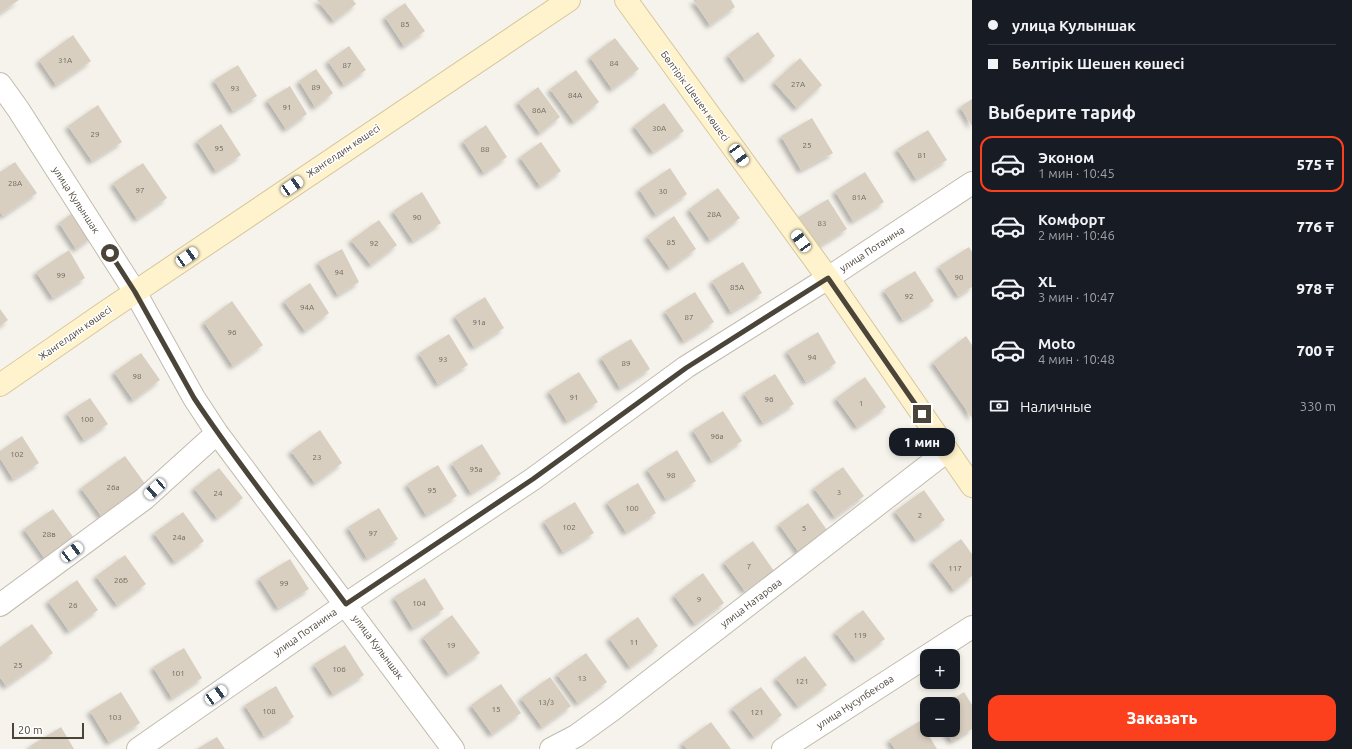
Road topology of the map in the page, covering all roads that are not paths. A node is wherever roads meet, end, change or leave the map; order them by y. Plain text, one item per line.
1 (569, 0) edge
2 (626, 0) edge
3 (0, 84) edge
4 (972, 183) edge
5 (828, 278) junction
6 (135, 292) junction
7 (0, 385) edge
8 (217, 433) junction
9 (947, 452) junction
10 (972, 486) edge
11 (346, 604) junction
12 (0, 605) edge
13 (972, 628) edge
14 (938, 649) edge
15 (920, 661) edge
16 (138, 749) edge
17 (453, 749) edge
18 (551, 749) edge
19 (783, 749) edge

1 - 6 main road, Жангелдин көшесі
2 - 5 main road, Бөлтірік Шешен көшесі
3 - 6 street, улица Кулыншак
4 - 5 street, улица Потанина
5 - 9 main road, Бөлтірік Шешен көшесі
5 - 11 street, улица Потанина
6 - 7 main road, Жангелдин көшесі
6 - 8 street, улица Кулыншак
8 - 11 street, улица Кулыншак
8 - 12 street
9 - 10 main road, Бөлтірік Шешен көшесі
9 - 18 street, улица Натарова
11 - 16 street, улица Потанина
11 - 17 street, улица Кулыншак
13 - 14 street, улица Нусупбекова
15 - 19 street, улица Нусупбекова

